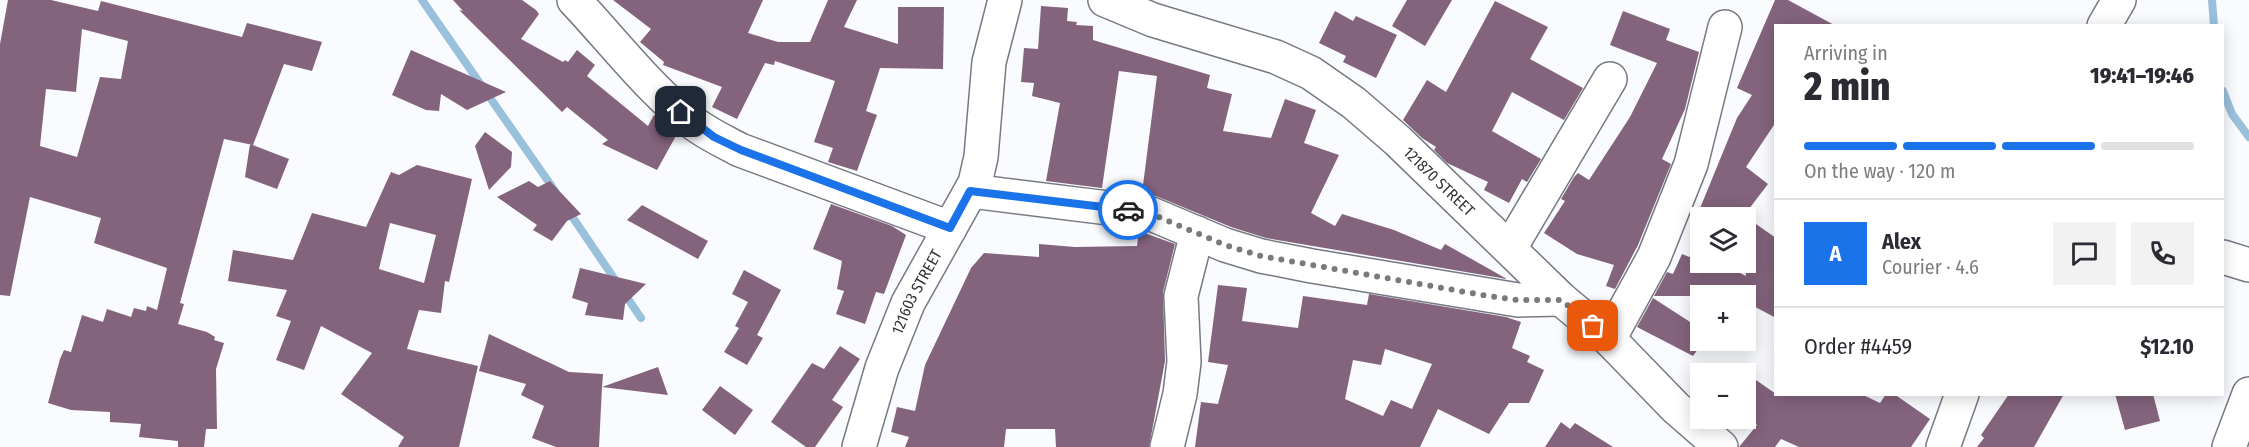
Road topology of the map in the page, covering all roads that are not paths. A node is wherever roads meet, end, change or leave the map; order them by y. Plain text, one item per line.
1 (574, 0) edge
2 (1005, 0) edge
3 (1105, 0) edge
4 (2119, 0) edge
5 (2105, 24) edge
6 (1725, 27) dead end
7 (1610, 79) dead end
8 (970, 191) junction
9 (950, 228) junction
10 (1197, 233) junction
11 (1510, 248) junction
12 (2224, 257) edge
13 (2249, 265) edge
14 (1561, 300) junction
15 (1609, 339) junction
16 (2249, 394) edge
17 (1961, 396) edge
18 (859, 447) edge
19 (1167, 447) edge
20 (1721, 447) edge
21 (1943, 447) edge
22 (2229, 447) edge

1 - 9 street
2 - 8 street, 121603 STREET
3 - 11 street, 121870 STREET
4 - 5 street
6 - 15 street
7 - 11 street
8 - 9 street, 121603 STREET
8 - 10 street
9 - 18 street, 121603 STREET
10 - 14 street
10 - 19 street
11 - 14 street, 121870 STREET
12 - 13 street
14 - 15 street, 121870 STREET
15 - 20 street, 121870 STREET
16 - 22 street
17 - 21 street

